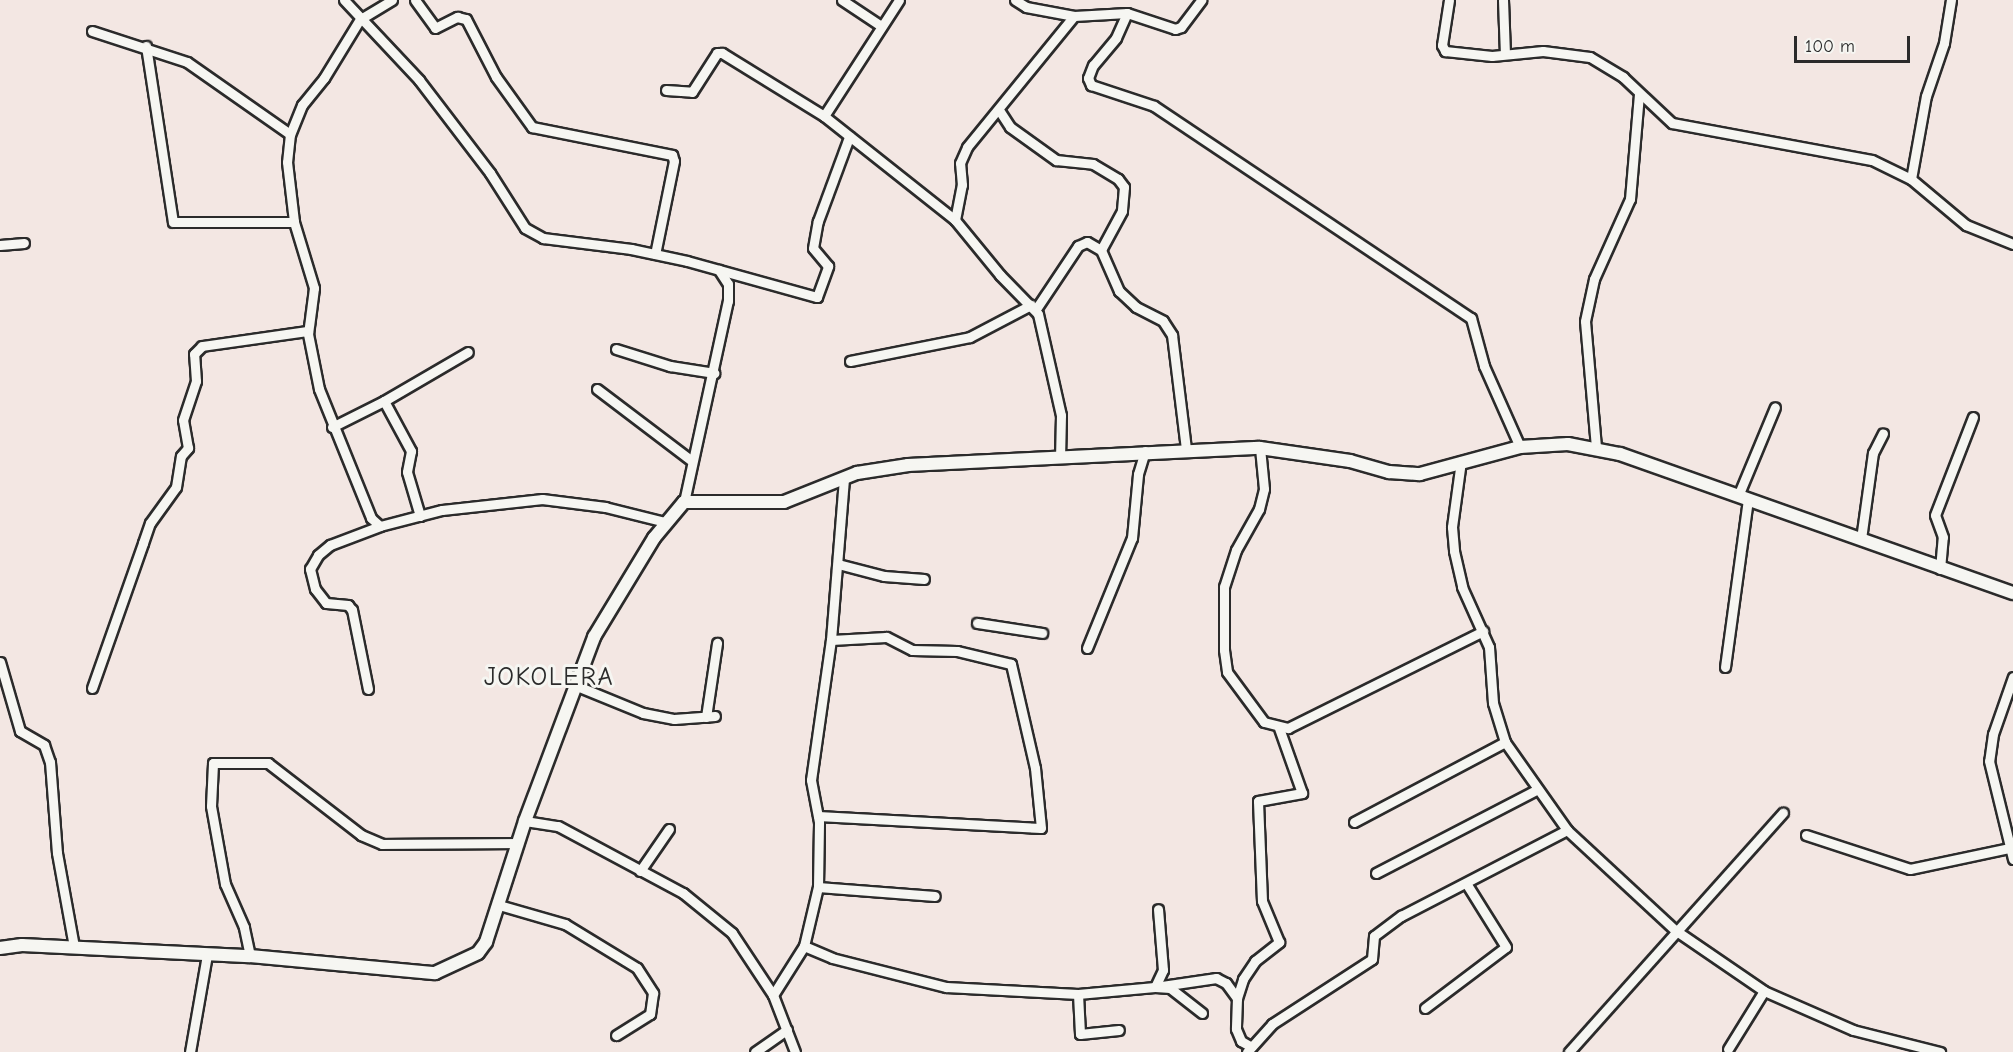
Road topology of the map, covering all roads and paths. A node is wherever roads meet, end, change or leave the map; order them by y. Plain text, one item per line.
1 (344, 0) edge
2 (392, 0) edge
3 (416, 0) edge
4 (842, 0) edge
5 (899, 0) edge
6 (1015, 0) edge
7 (1201, 0) edge
8 (1449, 0) edge
9 (1503, 0) edge
10 (1951, 0) edge
11 (1127, 13) junction
12 (1074, 16) junction
13 (360, 19) junction
14 (881, 26) junction
15 (92, 31) dead end
16 (146, 46) junction
17 (1504, 54) junction
18 (666, 90) dead end
19 (1639, 94) junction
20 (999, 110) junction
21 (824, 116) junction
22 (290, 134) junction
23 (849, 137) junction
24 (1911, 179) junction
25 (955, 220) junction
26 (294, 222) junction
27 (24, 243) dead end
28 (2013, 243) edge
29 (0, 245) edge
30 (1101, 250) junction
31 (655, 255) junction
32 (719, 270) junction
33 (1033, 307) junction
34 (308, 331) junction
35 (616, 349) dead end
36 (468, 352) dead end
37 (850, 361) dead end
38 (714, 373) junction
39 (597, 389) dead end
40 (384, 401) junction
41 (1775, 406) dead end
42 (1972, 417) dead end
43 (332, 427) junction
44 (1883, 434) dead end
45 (1520, 447) junction
46 (1596, 447) junction
47 (1260, 448) junction
48 (1186, 449) junction
49 (1145, 451) junction
50 (1060, 458) junction
51 (692, 461) junction
52 (1461, 461) junction
53 (844, 478) junction
54 (1743, 498) junction
55 (684, 502) junction
56 (420, 516) junction
57 (665, 522) junction
58 (380, 526) junction
59 (1861, 539) junction
60 (838, 564) junction
61 (1940, 569) junction
62 (924, 579) dead end
63 (2013, 593) edge
64 (977, 623) dead end
65 (1483, 631) junction
66 (1042, 633) dead end
67 (831, 640) junction
68 (717, 644) dead end
69 (1087, 648) dead end
70 (0, 662) edge
71 (1725, 667) dead end
72 (2013, 677) edge
73 (577, 686) junction
74 (93, 688) dead end
75 (368, 688) dead end
76 (1279, 728) junction
77 (1505, 742) junction
78 (1538, 789) junction
79 (1783, 813) dead end
80 (818, 816) junction
81 (922, 817) dead end
82 (525, 821) junction
83 (1354, 822) dead end
84 (669, 829) dead end
85 (999, 829) dead end
86 (1567, 830) junction
87 (1806, 836) dead end
88 (518, 843) junction
89 (2010, 848) junction
90 (2013, 859) edge
91 (640, 871) junction
92 (1376, 873) dead end
93 (1466, 883) junction
94 (818, 887) junction
95 (935, 896) dead end
96 (499, 905) junction
97 (1158, 909) dead end
98 (804, 946) junction
99 (74, 947) junction
100 (0, 948) edge
101 (207, 955) junction
102 (250, 956) junction
103 (1155, 987) junction
104 (1764, 991) junction
105 (773, 994) junction
106 (1078, 994) junction
107 (1237, 998) junction
108 (1425, 1008) dead end
109 (1202, 1013) dead end
110 (787, 1030) junction
111 (1119, 1030) dead end
112 (616, 1035) dead end
113 (1249, 1049) edge
114 (1728, 1049) dead end
115 (190, 1052) edge
116 (755, 1052) edge
117 (795, 1052) edge
118 (1569, 1052) edge
119 (1940, 1052) edge

1 - 13 street
2 - 13 street
3 - 31 street
4 - 14 street
5 - 14 street
6 - 12 street
7 - 11 street
8 - 17 street
9 - 17 street
10 - 24 street
11 - 12 street
11 - 45 street
12 - 20 street
13 - 22 street
13 - 31 street
14 - 21 street
15 - 16 street
16 - 22 street
16 - 26 street
17 - 19 street
18 - 21 street
19 - 24 street
19 - 46 street
20 - 25 street
20 - 30 street
21 - 23 street
22 - 26 street
23 - 25 street
23 - 32 street
24 - 28 street
25 - 33 street
26 - 34 street
27 - 29 street
30 - 33 street
30 - 48 street
31 - 32 street
32 - 38 street
33 - 37 street
33 - 50 street
34 - 43 street
34 - 74 street
35 - 38 street
36 - 40 street
38 - 51 street
39 - 51 street
40 - 43 street
40 - 56 street
41 - 54 street
42 - 61 street
43 - 58 street
44 - 59 street
45 - 46 street
45 - 52 street
46 - 54 street
47 - 48 street
47 - 52 street
47 - 76 street
48 - 49 street
49 - 50 street
49 - 69 street
50 - 53 street
51 - 55 street
52 - 65 street
53 - 55 street
53 - 60 street
54 - 59 street
54 - 71 street
55 - 57 street
56 - 57 street
56 - 58 street
57 - 73 street
58 - 75 street
59 - 61 street
60 - 62 street
60 - 67 street
61 - 63 street
64 - 66 street
65 - 76 street
65 - 77 street
67 - 80 street
67 - 80 street
68 - 73 street
70 - 99 street
72 - 89 street
73 - 82 street
76 - 107 street
77 - 78 street
77 - 83 street
78 - 86 street
78 - 92 street
79 - 118 street
80 - 94 street
81 - 85 street
82 - 88 street
82 - 91 street
84 - 91 street
86 - 93 street
86 - 104 street
87 - 89 street
88 - 96 street
88 - 102 street
89 - 90 street
91 - 105 street
93 - 108 street
93 - 113 street
94 - 95 street
94 - 98 street
96 - 102 street
96 - 112 street
97 - 103 street
98 - 105 street
98 - 106 street
99 - 100 street
99 - 101 street
101 - 102 street
101 - 115 street
103 - 106 street
103 - 107 street
103 - 109 street
104 - 114 street
104 - 119 street
105 - 110 street
106 - 111 street
107 - 113 street
110 - 116 street
110 - 117 street

